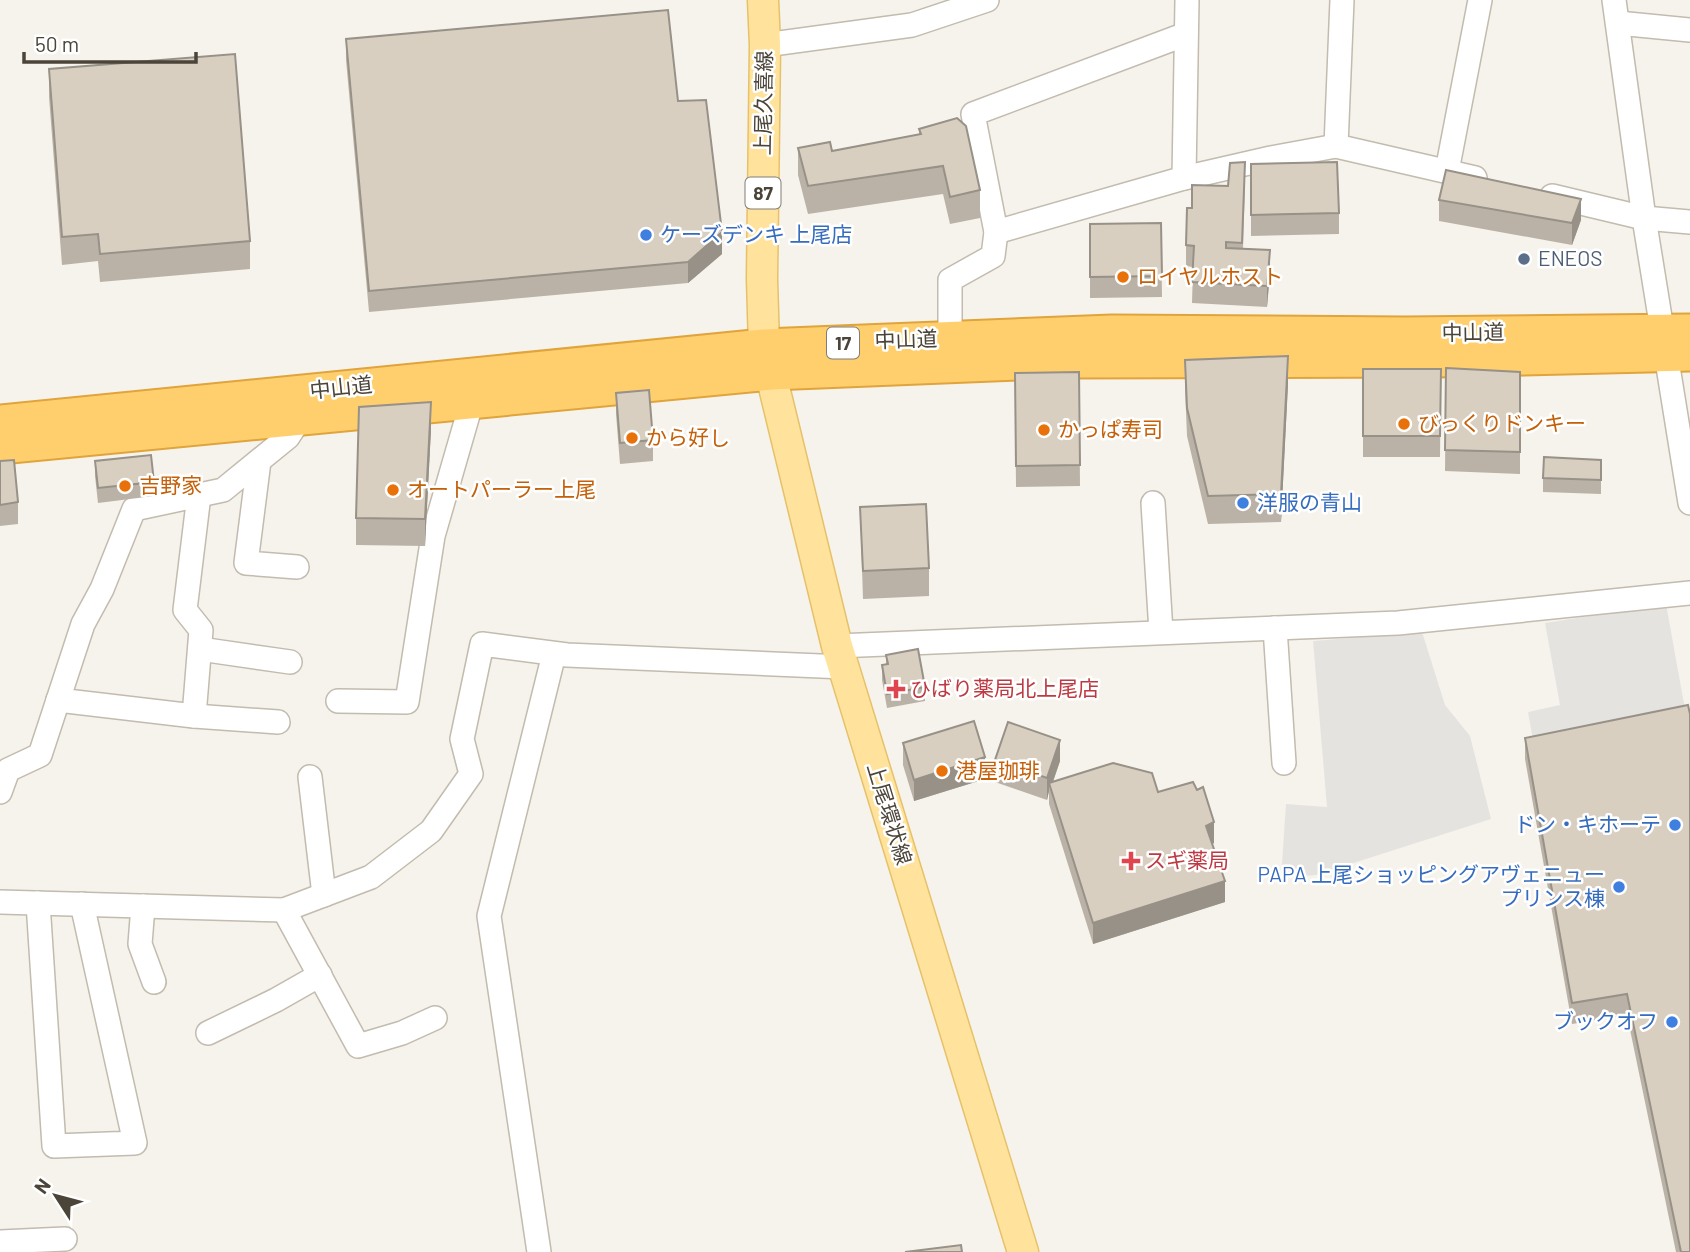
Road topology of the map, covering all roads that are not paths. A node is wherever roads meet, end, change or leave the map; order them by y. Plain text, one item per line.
1 (987, 0) edge
2 (1187, 0) edge
3 (1342, 0) edge
4 (1480, 0) edge
5 (763, 6) edge
6 (1616, 11) edge
7 (1690, 30) edge
8 (1186, 34) junction
9 (765, 45) junction
10 (1336, 146) junction
11 (1447, 171) junction
12 (1184, 178) junction
13 (1500, 184) edge
14 (1526, 190) edge
15 (1644, 218) junction
16 (1690, 222) edge
17 (996, 232) junction
18 (950, 338) junction
19 (1677, 343) edge
20 (767, 359) junction
21 (472, 401) junction
22 (300, 417) junction
23 (0, 422) edge
24 (0, 447) edge
25 (259, 461) junction
26 (199, 495) junction
27 (1153, 503) dead end
28 (1690, 503) edge
29 (297, 567) dead end
30 (1690, 593) edge
31 (1275, 628) junction
32 (1161, 632) junction
33 (200, 649) junction
34 (554, 654) junction
35 (841, 656) junction
36 (290, 662) dead end
37 (58, 700) junction
38 (338, 701) dead end
39 (194, 716) junction
40 (278, 722) dead end
41 (1284, 763) dead end
42 (310, 777) dead end
43 (0, 792) edge
44 (324, 895) junction
45 (0, 902) edge
46 (38, 903) junction
47 (82, 904) junction
48 (143, 906) junction
49 (284, 910) junction
50 (320, 975) junction
51 (154, 982) dead end
52 (435, 1018) dead end
53 (208, 1033) dead end
54 (65, 1240) dead end
55 (0, 1242) edge
56 (539, 1252) edge
57 (1023, 1252) edge

1 - 9 street
2 - 8 street
3 - 10 street
4 - 11 street
5 - 9 main road, 上尾久喜線 / 87
6 - 7 street
6 - 15 street
8 - 12 street
8 - 17 street
9 - 20 main road, 上尾久喜線 / 87
10 - 11 street
10 - 12 street
11 - 13 street
12 - 17 street
14 - 15 street
15 - 16 street
15 - 19 street
17 - 18 street
18 - 19 highway, 中山道 / 17
18 - 20 highway, 中山道 / 17
19 - 20 highway, 中山道 / 17
19 - 28 street
20 - 21 highway, 中山道 / 17
20 - 23 highway, 中山道 / 17
20 - 35 main road, 上尾環状線
21 - 22 highway, 中山道 / 17
21 - 38 street
22 - 24 highway, 中山道 / 17
22 - 25 street
25 - 26 street
25 - 29 street
26 - 33 street
26 - 37 street
27 - 32 street
30 - 31 street
31 - 32 street
31 - 41 street
32 - 35 street
33 - 36 street
33 - 39 street
34 - 35 street
34 - 44 street
34 - 56 street
35 - 57 main road, 上尾環状線
37 - 39 street
37 - 43 street
39 - 40 street
42 - 44 street
44 - 49 street
45 - 46 street
46 - 47 street
46 - 47 street
47 - 48 street
48 - 49 street
48 - 51 street
49 - 50 street
50 - 52 street
50 - 53 street
54 - 55 street

